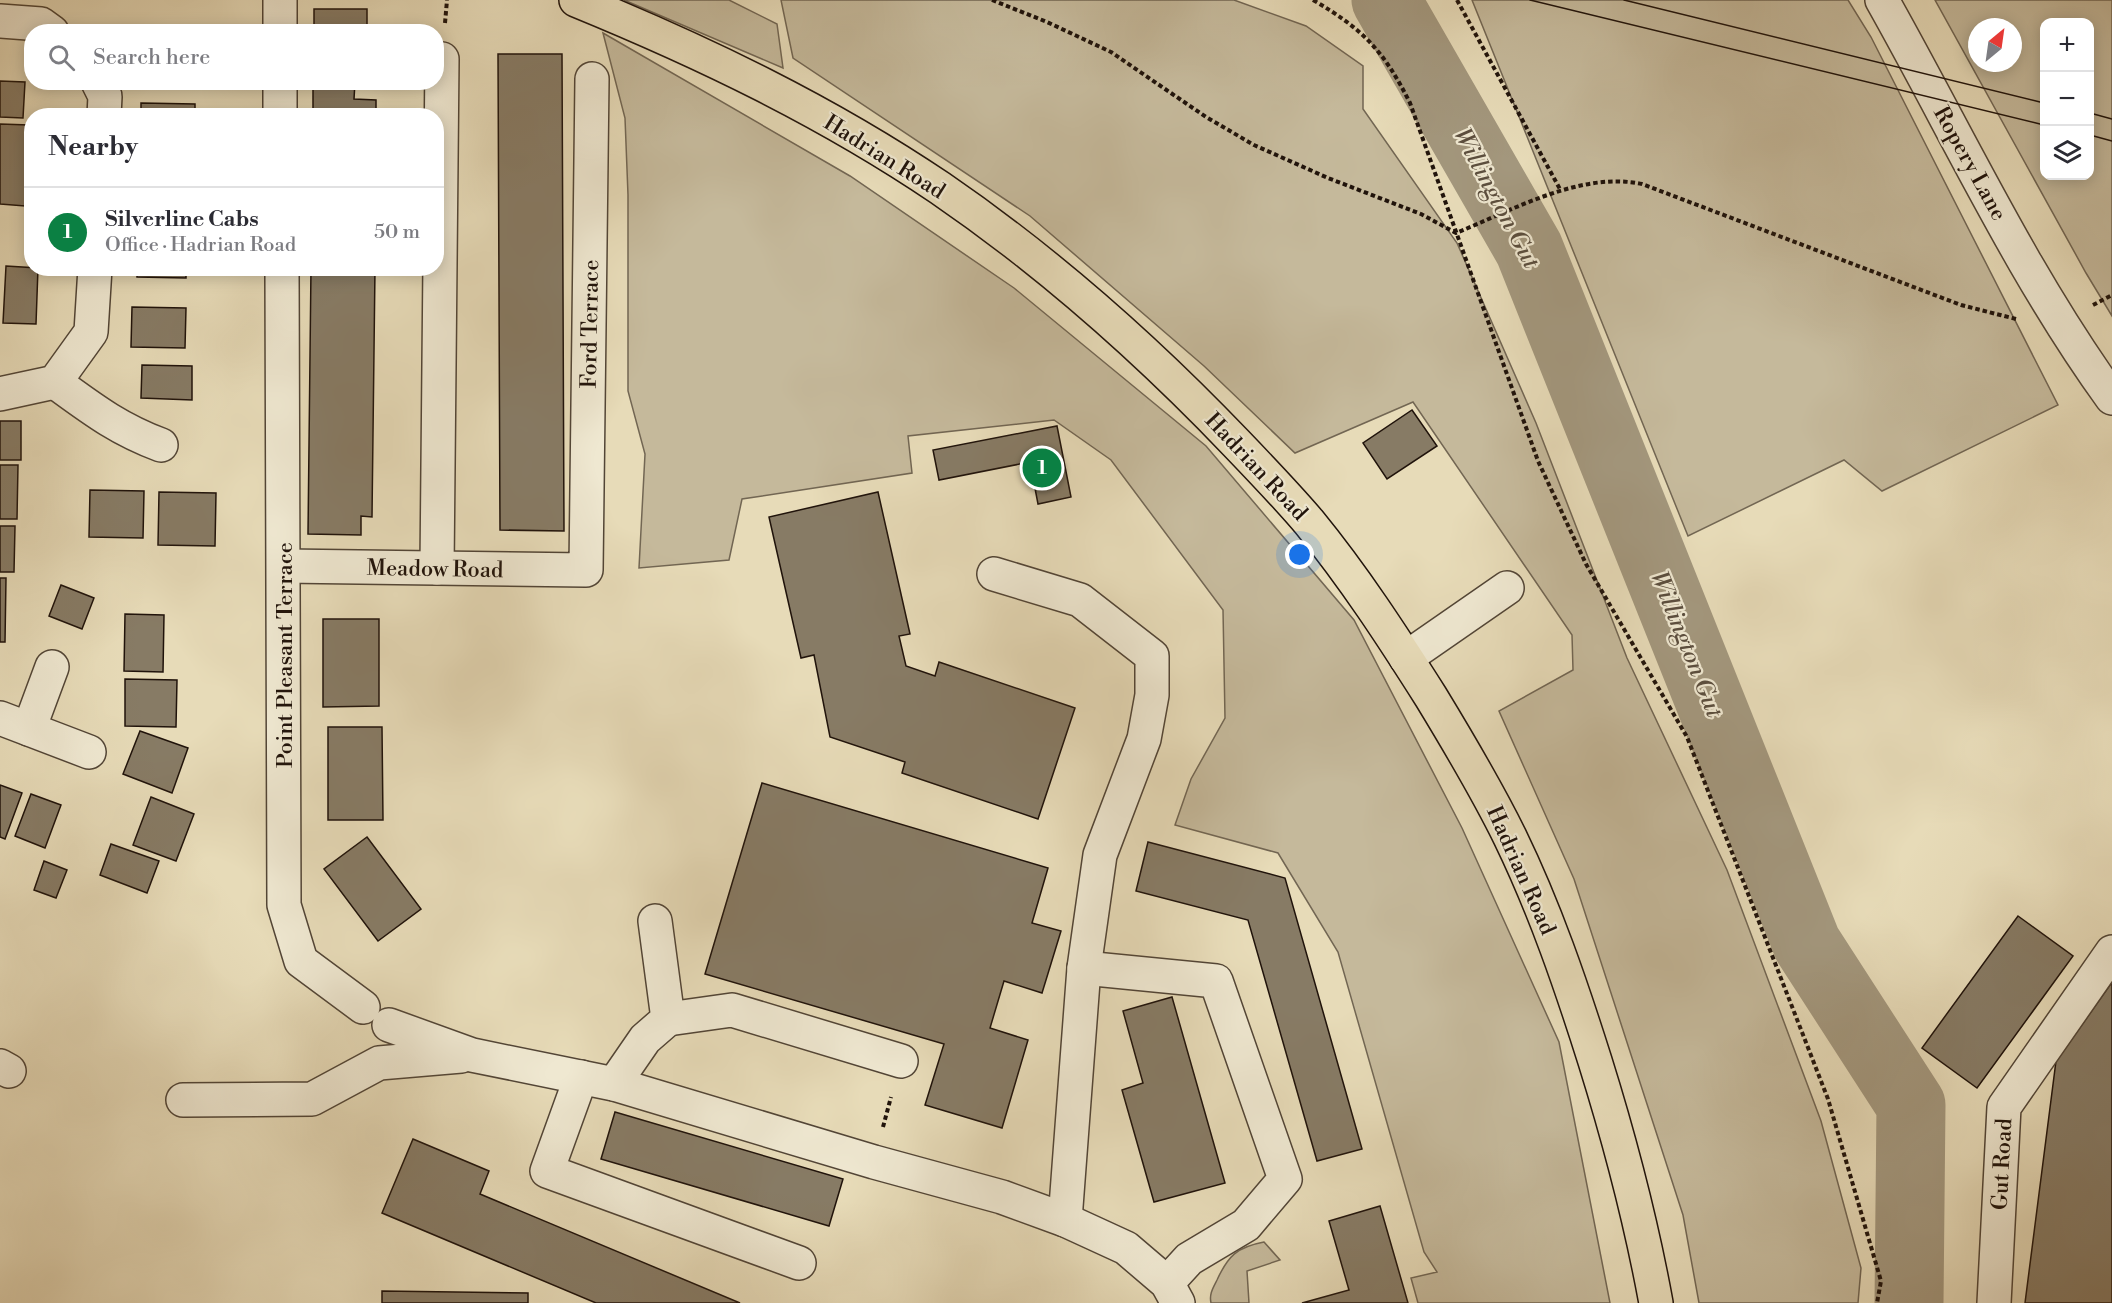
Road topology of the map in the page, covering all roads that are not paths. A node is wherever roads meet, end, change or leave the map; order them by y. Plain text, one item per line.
1 (280, 0) edge
2 (576, 0) edge
3 (1882, 0) edge
4 (0, 21) edge
5 (41, 24) edge
6 (280, 24) edge
7 (592, 79) dead end
8 (102, 90) edge
9 (280, 90) edge
10 (442, 90) edge
11 (104, 108) edge
12 (280, 108) edge
13 (442, 108) edge
14 (94, 276) edge
15 (282, 276) edge
16 (440, 276) edge
17 (55, 382) junction
18 (0, 394) edge
19 (2112, 398) edge
20 (161, 445) dead end
21 (284, 566) junction
22 (437, 568) junction
23 (586, 570) joint
24 (994, 574) dead end
25 (1507, 588) dead end
26 (1406, 658) junction
27 (52, 667) dead end
28 (14, 723) edge
29 (89, 752) dead end
30 (655, 921) dead end
31 (2112, 952) edge
32 (1084, 968) junction
33 (363, 1007) dead end
34 (668, 1019) junction
35 (389, 1025) dead end
36 (472, 1055) junction
37 (901, 1061) road end
38 (580, 1077) junction
39 (614, 1084) junction
40 (183, 1100) dead end
41 (1065, 1220) junction
42 (799, 1263) dead end
43 (1172, 1293) edge
44 (1656, 1303) edge
45 (1994, 1303) edge

1 - 6 street
2 - 26 main road, Hadrian Road
3 - 19 street, Ropery Lane
4 - 5 street
7 - 23 street, Ford Terrace
8 - 11 street
9 - 12 street
10 - 13 street
14 - 17 street
15 - 21 street, Point Pleasant Terrace
16 - 22 street
17 - 18 street
17 - 20 street
21 - 22 street, Meadow Road
21 - 33 street, Point Pleasant Terrace
22 - 23 street, Meadow Road
24 - 32 street
25 - 26 street
26 - 44 main road, Hadrian Road
27 - 28 street
28 - 29 street
30 - 34 street
31 - 45 street, Gut Road
32 - 41 street
32 - 43 street
34 - 37 street
34 - 39 street
35 - 36 street
36 - 38 street
36 - 40 street
38 - 39 street
38 - 42 street
39 - 41 street
41 - 43 street

